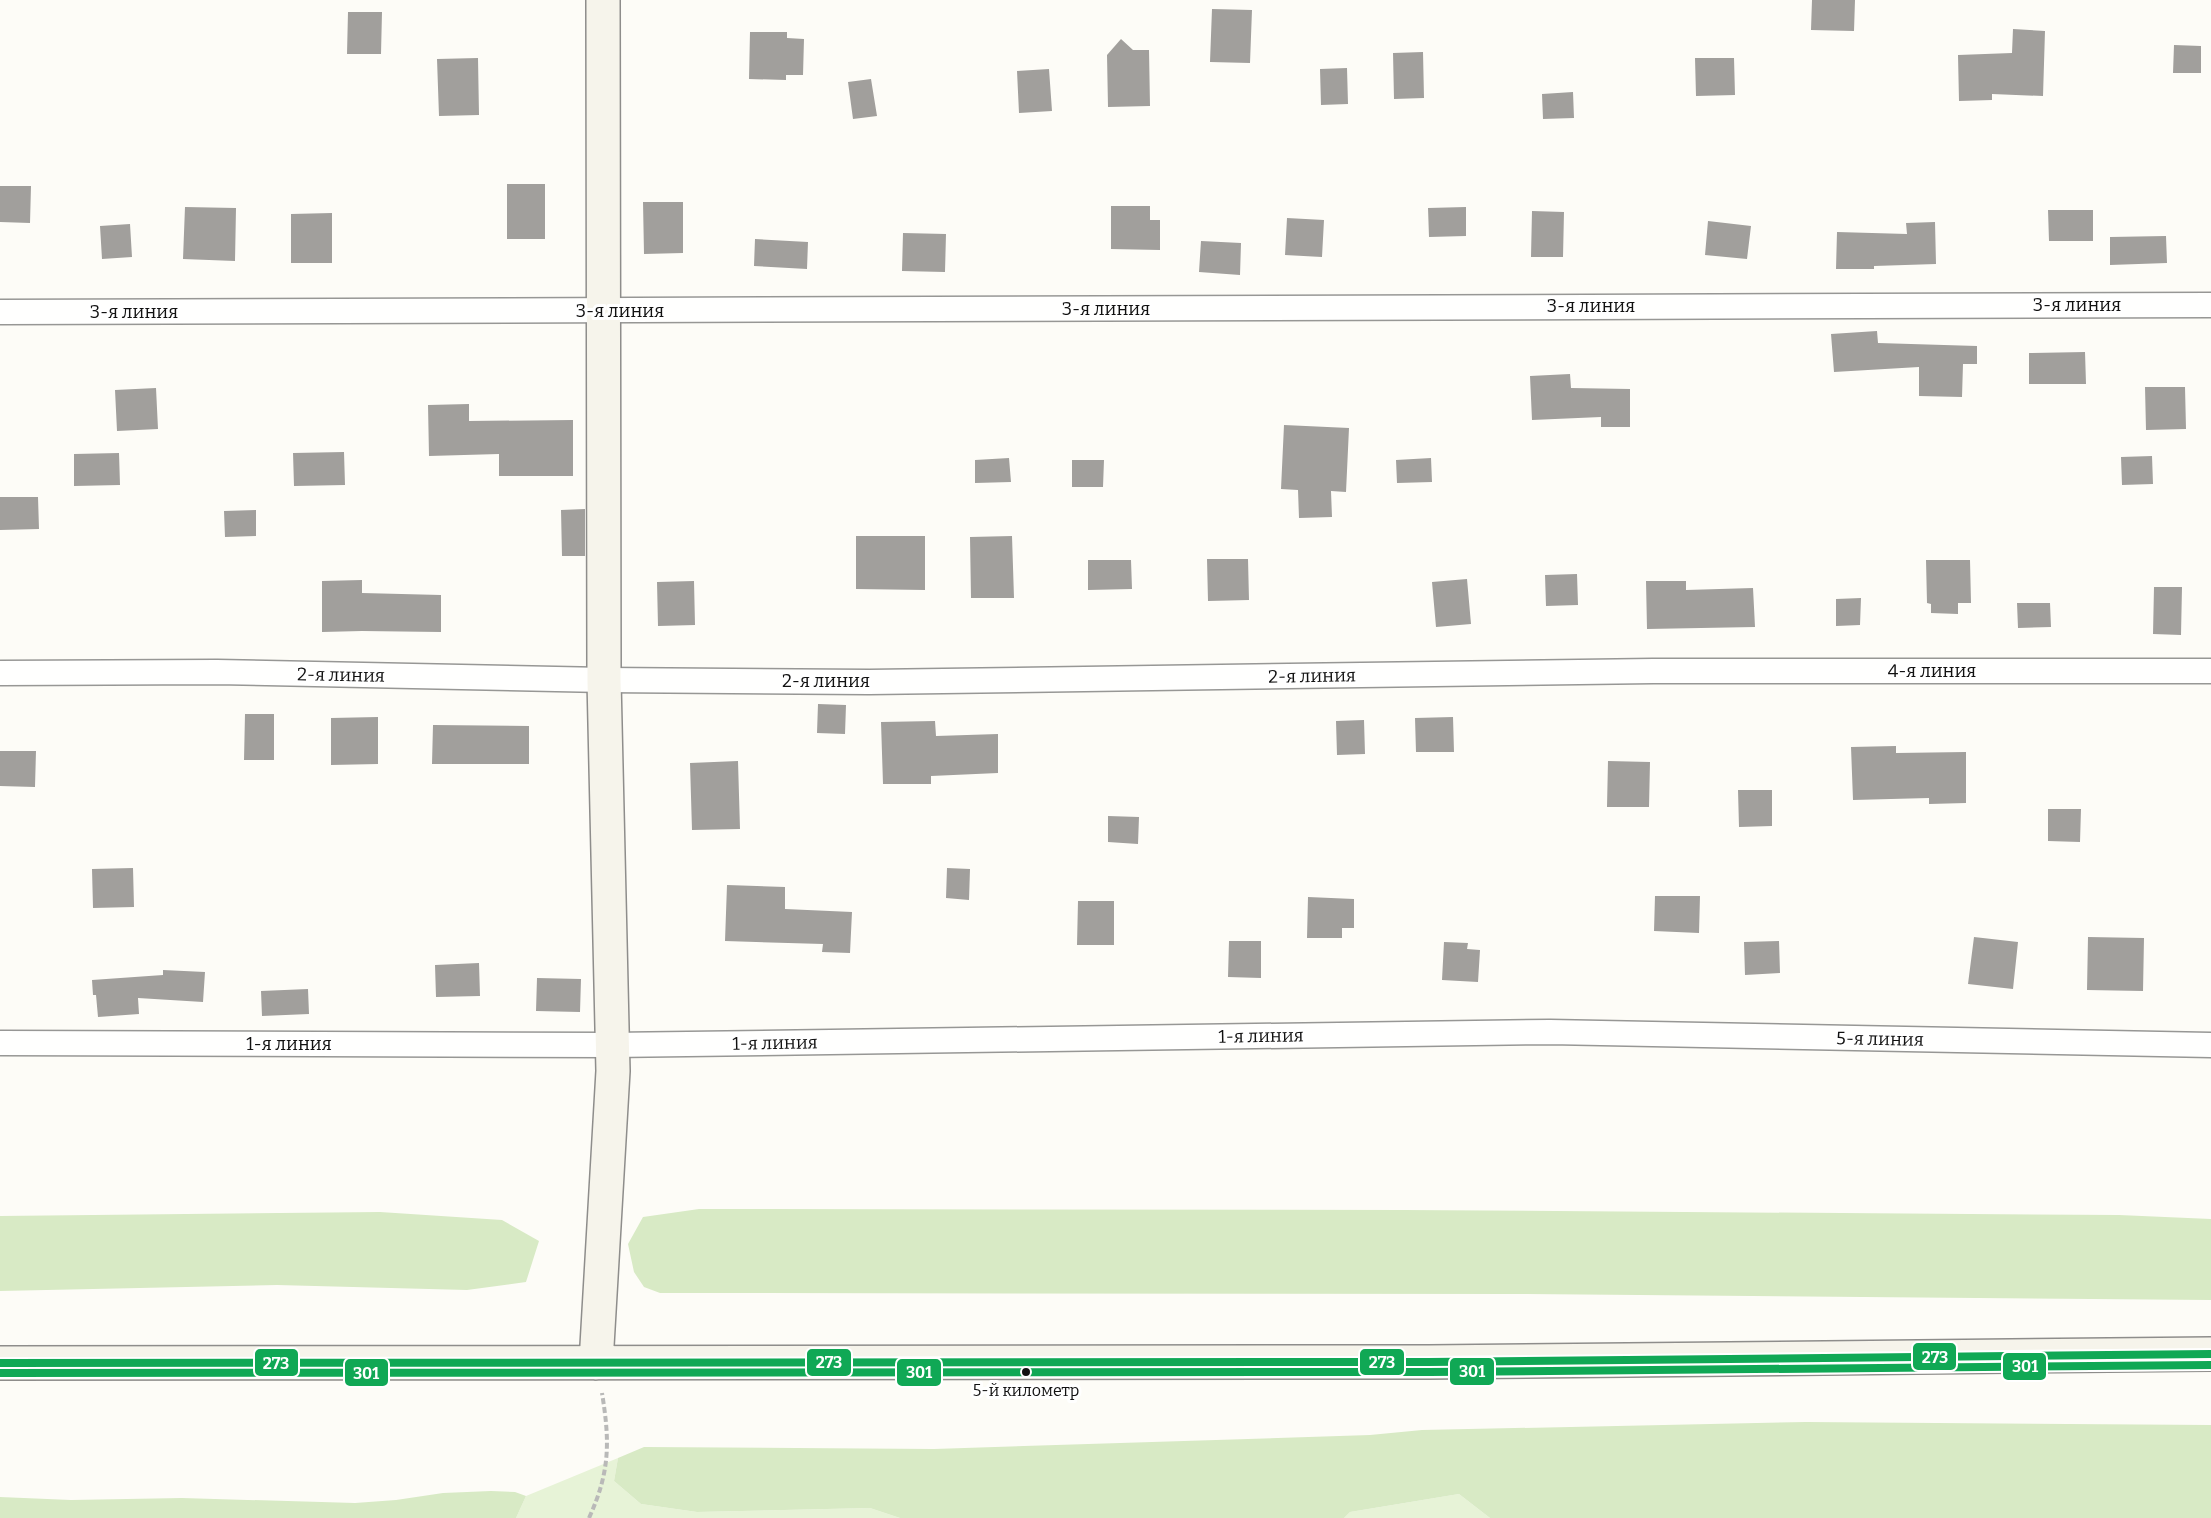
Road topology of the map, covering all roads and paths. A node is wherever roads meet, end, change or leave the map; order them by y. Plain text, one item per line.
1 (603, 0) edge
2 (2211, 305) edge
3 (604, 311) junction
4 (0, 312) edge
5 (1653, 671) joint
6 (2211, 671) edge
7 (0, 673) edge
8 (604, 680) junction
9 (1550, 1032) joint
10 (0, 1042) edge
11 (611, 1045) junction
12 (2211, 1045) edge
13 (2211, 1354) edge
14 (0, 1362) edge
15 (596, 1363) junction
16 (589, 1518) edge

1 - 3 main road
2 - 3 street, 3-я линия
3 - 4 street, 3-я линия
3 - 8 main road
5 - 6 street, 4-я линия
5 - 8 street, 2-я линия
7 - 8 street, 2-я линия
8 - 11 main road
9 - 11 street, 1-я линия
9 - 12 street, 5-я линия
10 - 11 street, 1-я линия
11 - 15 main road
13 - 15 main road
14 - 15 main road
15 - 16 path

